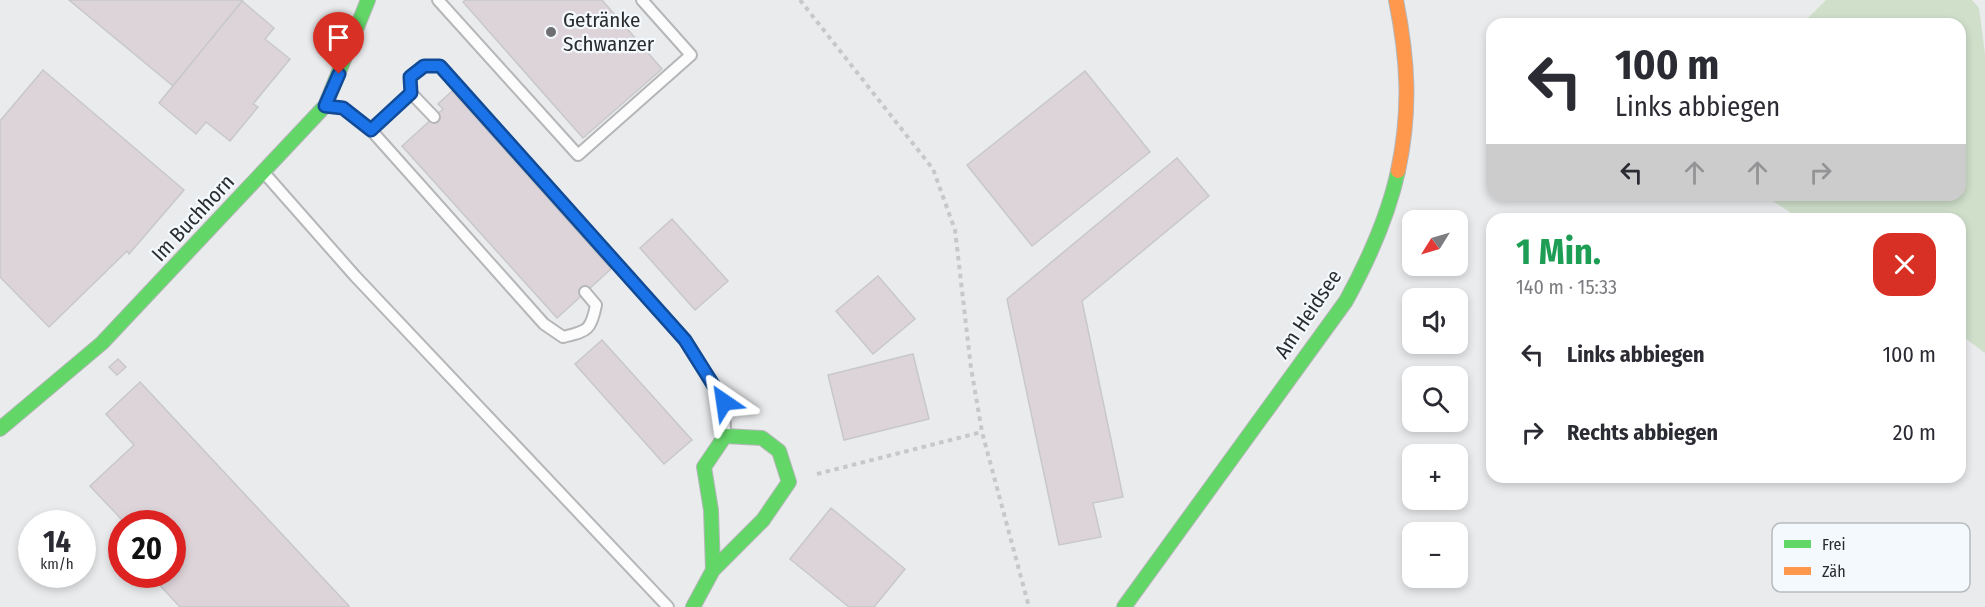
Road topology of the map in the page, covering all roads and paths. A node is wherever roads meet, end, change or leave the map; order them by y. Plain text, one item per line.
1 (369, 0) edge
2 (439, 0) edge
3 (642, 0) edge
4 (800, 0) edge
5 (1396, 0) edge
6 (411, 93) junction
7 (325, 106) junction
8 (434, 117) dead end
9 (371, 130) junction
10 (264, 173) junction
11 (585, 292) dead end
12 (0, 429) edge
13 (982, 432) junction
14 (725, 436) junction
15 (789, 482) junction
16 (713, 570) junction
17 (668, 607) edge
18 (693, 607) edge
19 (1029, 607) edge
20 (1124, 607) edge

1 - 7 street, Im Buchhorn
2 - 3 lane
4 - 13 path
5 - 20 street, Am Heidsee
6 - 8 lane
6 - 9 lane
6 - 14 lane
7 - 9 lane
7 - 10 street, Im Buchhorn
9 - 11 lane
10 - 12 street, Im Buchhorn
10 - 17 lane
13 - 15 path
13 - 19 path
14 - 15 street
14 - 16 street
15 - 16 street
16 - 18 street

